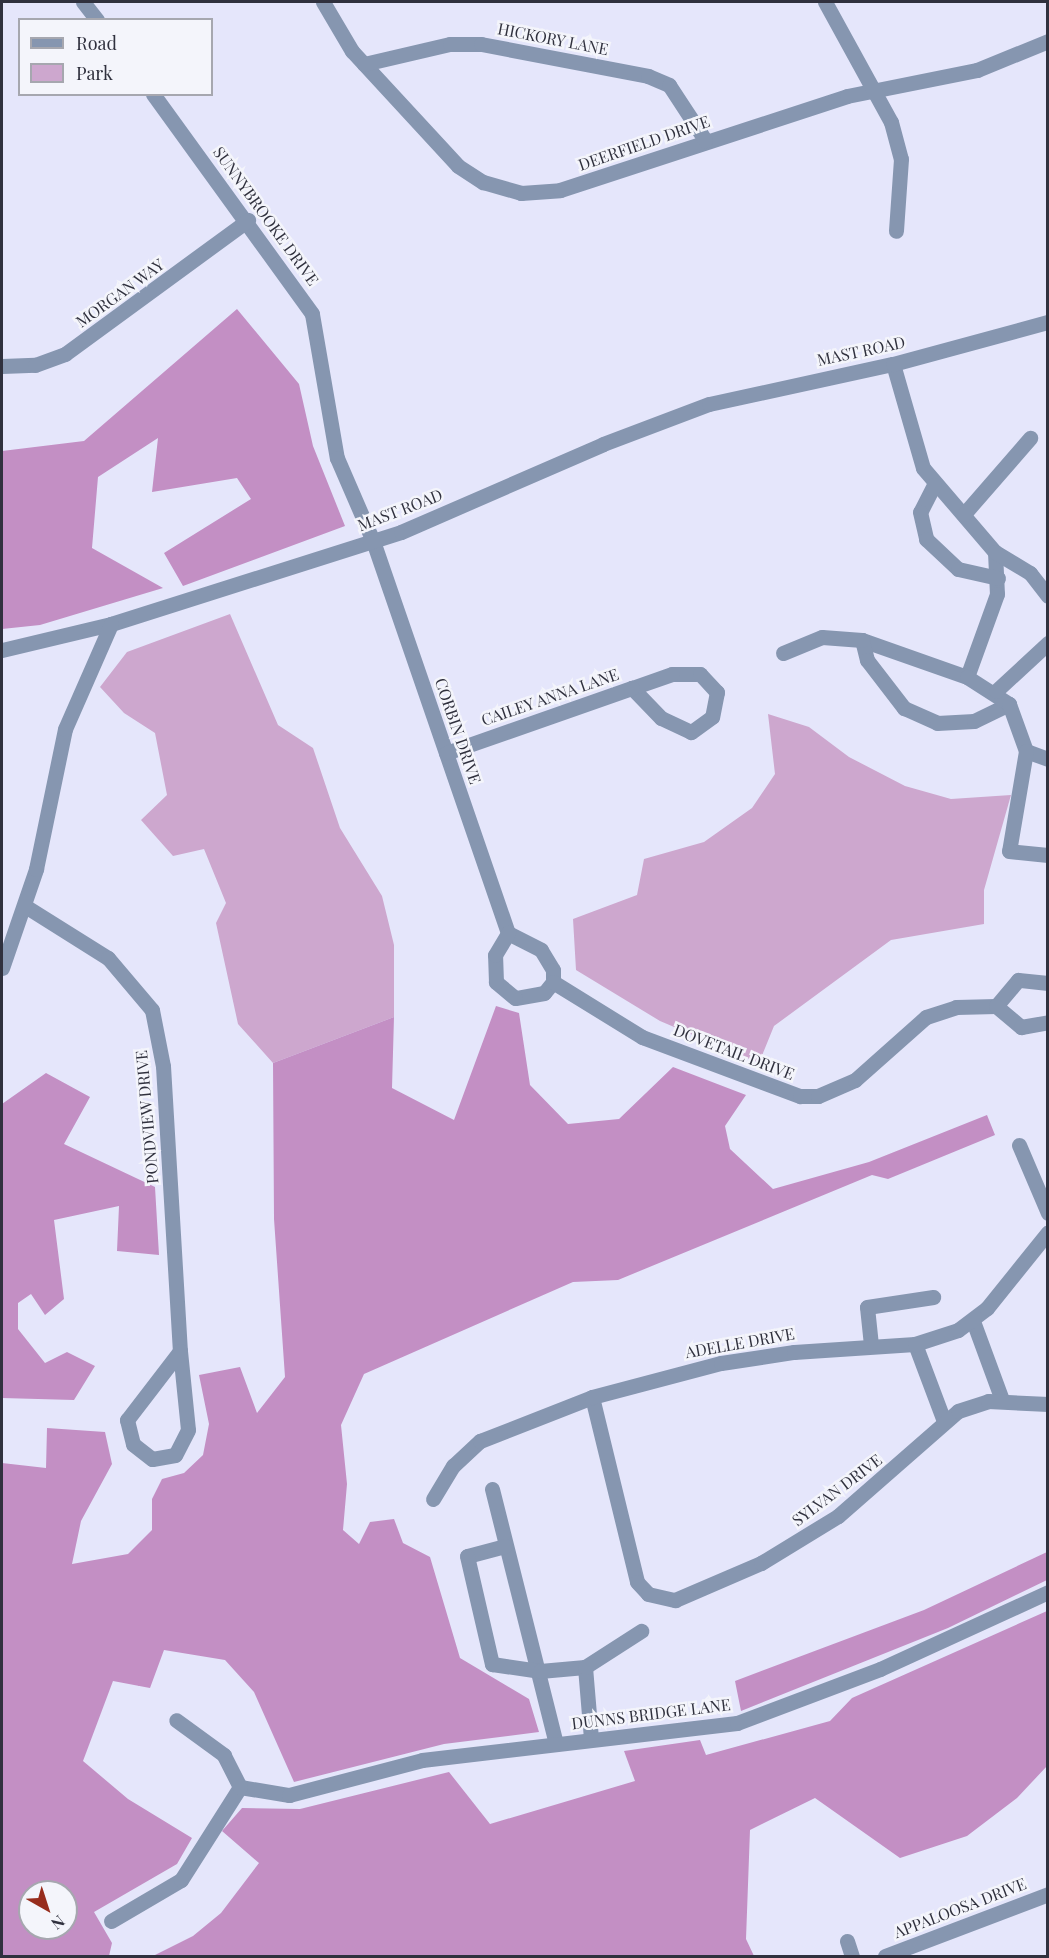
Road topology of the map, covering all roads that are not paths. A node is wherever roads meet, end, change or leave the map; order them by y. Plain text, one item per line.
1 (83, 2) edge
2 (323, 2) edge
3 (825, 2) edge
4 (95, 18) edge
5 (1047, 41) edge
6 (364, 64) junction
7 (876, 90) junction
8 (155, 96) edge
9 (705, 140) junction
10 (248, 220) junction
11 (896, 231) dead end
12 (1047, 322) edge
13 (893, 364) junction
14 (2, 366) edge
15 (1030, 438) dead end
16 (934, 485) junction
17 (964, 514) junction
18 (373, 541) junction
19 (995, 552) junction
20 (998, 578) junction
21 (1047, 596) edge
22 (111, 624) junction
23 (862, 640) junction
24 (1047, 643) edge
25 (2, 650) edge
26 (783, 653) dead end
27 (967, 677) junction
28 (632, 688) junction
29 (996, 691) junction
30 (1009, 704) junction
31 (1026, 751) junction
32 (446, 753) junction
33 (1047, 759) edge
34 (1047, 855) edge
35 (25, 906) junction
36 (508, 933) junction
37 (2, 968) edge
38 (553, 982) junction
39 (1047, 983) edge
40 (996, 1006) junction
41 (1047, 1022) edge
42 (1018, 1145) dead end
43 (1047, 1213) edge
44 (1047, 1232) edge
45 (933, 1297) dead end
46 (974, 1321) junction
47 (915, 1344) junction
48 (871, 1345) junction
49 (180, 1352) junction
50 (592, 1397) junction
51 (1002, 1400) junction
52 (1047, 1404) edge
53 (944, 1421) junction
54 (492, 1489) dead end
55 (433, 1499) dead end
56 (505, 1546) junction
57 (1047, 1592) edge
58 (641, 1631) dead end
59 (585, 1667) junction
60 (540, 1671) junction
61 (176, 1720) dead end
62 (591, 1739) junction
63 (556, 1744) junction
64 (240, 1787) junction
65 (1047, 1894) edge
66 (111, 1921) dead end
67 (847, 1941) dead end
68 (852, 1956) edge
69 (885, 1956) edge

1 - 4 street
2 - 6 street, DEERFIELD DRIVE
3 - 7 street
5 - 7 street, DEERFIELD DRIVE
6 - 9 street, HICKORY LANE
6 - 9 street, DEERFIELD DRIVE
7 - 9 street, DEERFIELD DRIVE
7 - 11 street
8 - 10 street, SUNNYBROOKE DRIVE
10 - 14 street, MORGAN WAY
10 - 18 street, SUNNYBROOKE DRIVE
12 - 13 street, MAST ROAD
13 - 16 street
13 - 18 street, MAST ROAD
15 - 17 street
16 - 17 street
16 - 20 street
17 - 19 street
18 - 22 street, MAST ROAD
18 - 32 street, CORBIN DRIVE
19 - 20 street
19 - 21 street
20 - 27 street
22 - 25 street, MAST ROAD
22 - 35 street
23 - 26 street
23 - 27 street
23 - 30 street
24 - 29 street
27 - 29 street
28 - 28 street, CAILEY ANNA LANE
28 - 32 street, CAILEY ANNA LANE
29 - 30 street
30 - 31 street
31 - 33 street
31 - 34 street
32 - 36 street, CORBIN DRIVE
35 - 37 street
35 - 49 street, PONDVIEW DRIVE
36 - 38 street
36 - 38 street
38 - 40 street, DOVETAIL DRIVE
39 - 40 street
40 - 41 street
42 - 43 street
44 - 46 street, ADELLE DRIVE
45 - 48 street
46 - 47 street, ADELLE DRIVE
46 - 51 street
47 - 48 street, ADELLE DRIVE
47 - 53 street
48 - 50 street, ADELLE DRIVE
49 - 49 street, PONDVIEW DRIVE
50 - 53 street, SYLVAN DRIVE
50 - 55 street, ADELLE DRIVE
51 - 52 street, SYLVAN DRIVE
51 - 53 street, SYLVAN DRIVE
54 - 56 street
56 - 60 street
56 - 60 street
57 - 62 street, DUNNS BRIDGE LANE
58 - 59 street
59 - 60 street
59 - 62 street
60 - 63 street
61 - 64 street
62 - 63 street, DUNNS BRIDGE LANE
63 - 64 street, DUNNS BRIDGE LANE
64 - 66 street
65 - 69 street, APPALOOSA DRIVE
67 - 68 street

